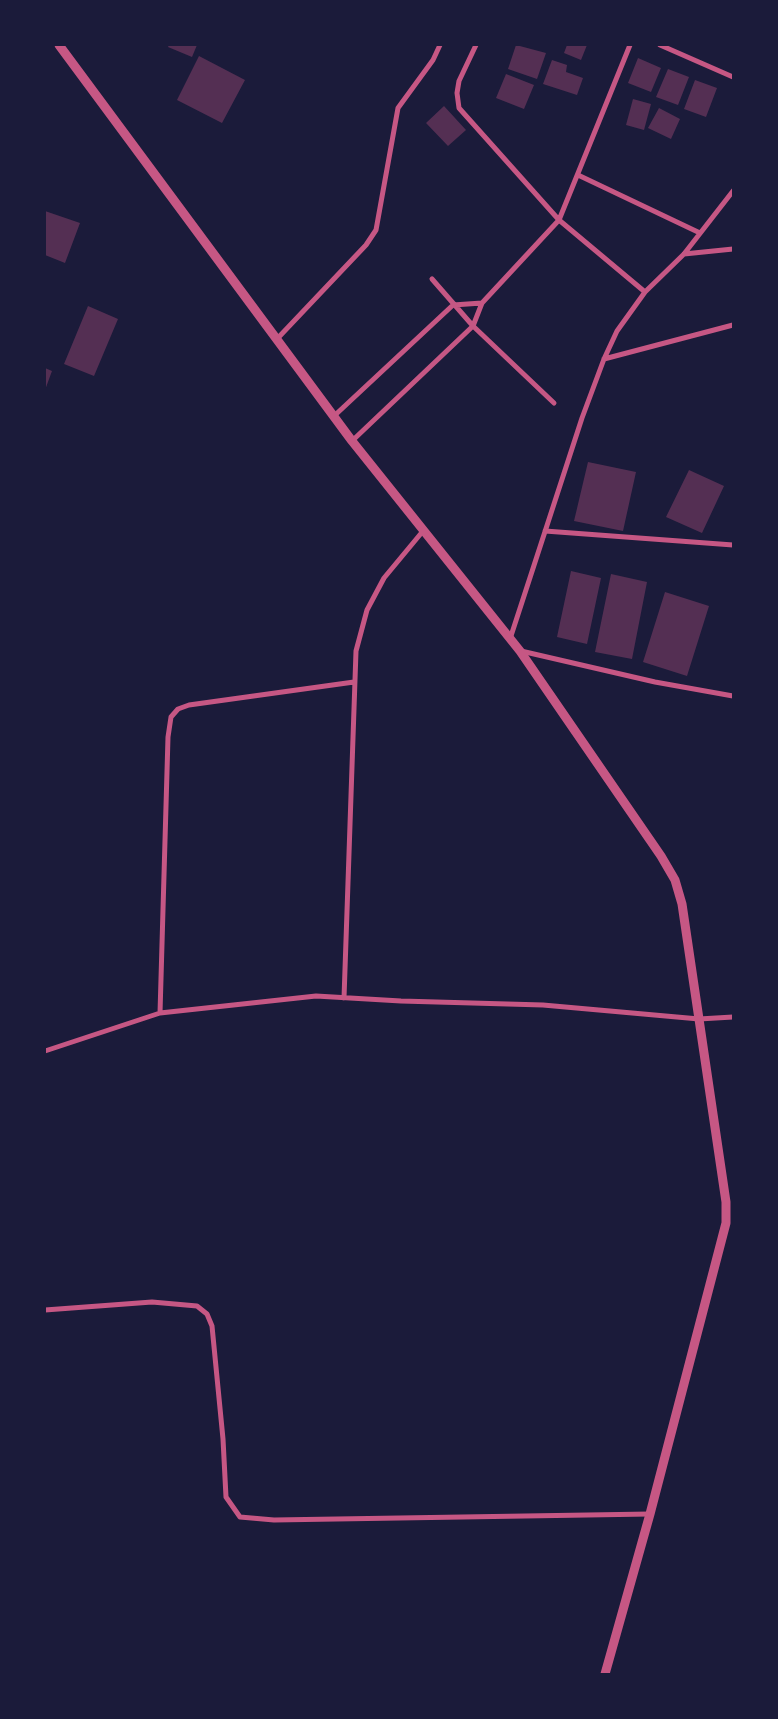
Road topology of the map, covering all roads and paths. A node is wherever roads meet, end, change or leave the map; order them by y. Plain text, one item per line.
1 (59, 45) edge
2 (440, 45) edge
3 (476, 45) edge
4 (630, 45) edge
5 (660, 45) edge
6 (733, 77) edge
7 (578, 175) junction
8 (733, 191) edge
9 (559, 220) junction
10 (700, 233) junction
11 (733, 249) edge
12 (684, 254) junction
13 (432, 279) dead end
14 (645, 292) junction
15 (482, 303) junction
16 (453, 305) junction
17 (733, 325) edge
18 (473, 326) junction
19 (275, 340) junction
20 (604, 359) junction
21 (554, 403) dead end
22 (333, 416) junction
23 (352, 441) junction
24 (423, 531) junction
25 (545, 531) junction
26 (733, 545) edge
27 (510, 639) junction
28 (520, 650) junction
29 (354, 682) junction
30 (733, 696) edge
31 (344, 998) junction
32 (160, 1013) junction
33 (733, 1018) edge
34 (699, 1019) junction
35 (45, 1051) edge
36 (45, 1310) edge
37 (650, 1514) junction
38 (605, 1674) edge

1 - 19 street
2 - 19 street
3 - 9 street
4 - 7 street
5 - 6 street
7 - 9 street
7 - 10 street
8 - 10 street
9 - 14 street
9 - 15 street
10 - 12 street
11 - 12 street
12 - 14 street
13 - 16 street
14 - 20 street
15 - 16 street
15 - 18 street
16 - 18 street
16 - 22 street
17 - 20 street
18 - 21 street
18 - 23 street
19 - 22 street
20 - 25 street
22 - 23 street
23 - 24 street
24 - 27 street
24 - 29 street
25 - 26 street
25 - 27 street
27 - 28 street
28 - 30 street
28 - 34 street
29 - 31 street
29 - 32 street
31 - 32 street
31 - 34 street
32 - 35 street
33 - 34 street
34 - 37 street
36 - 37 street
37 - 38 street

